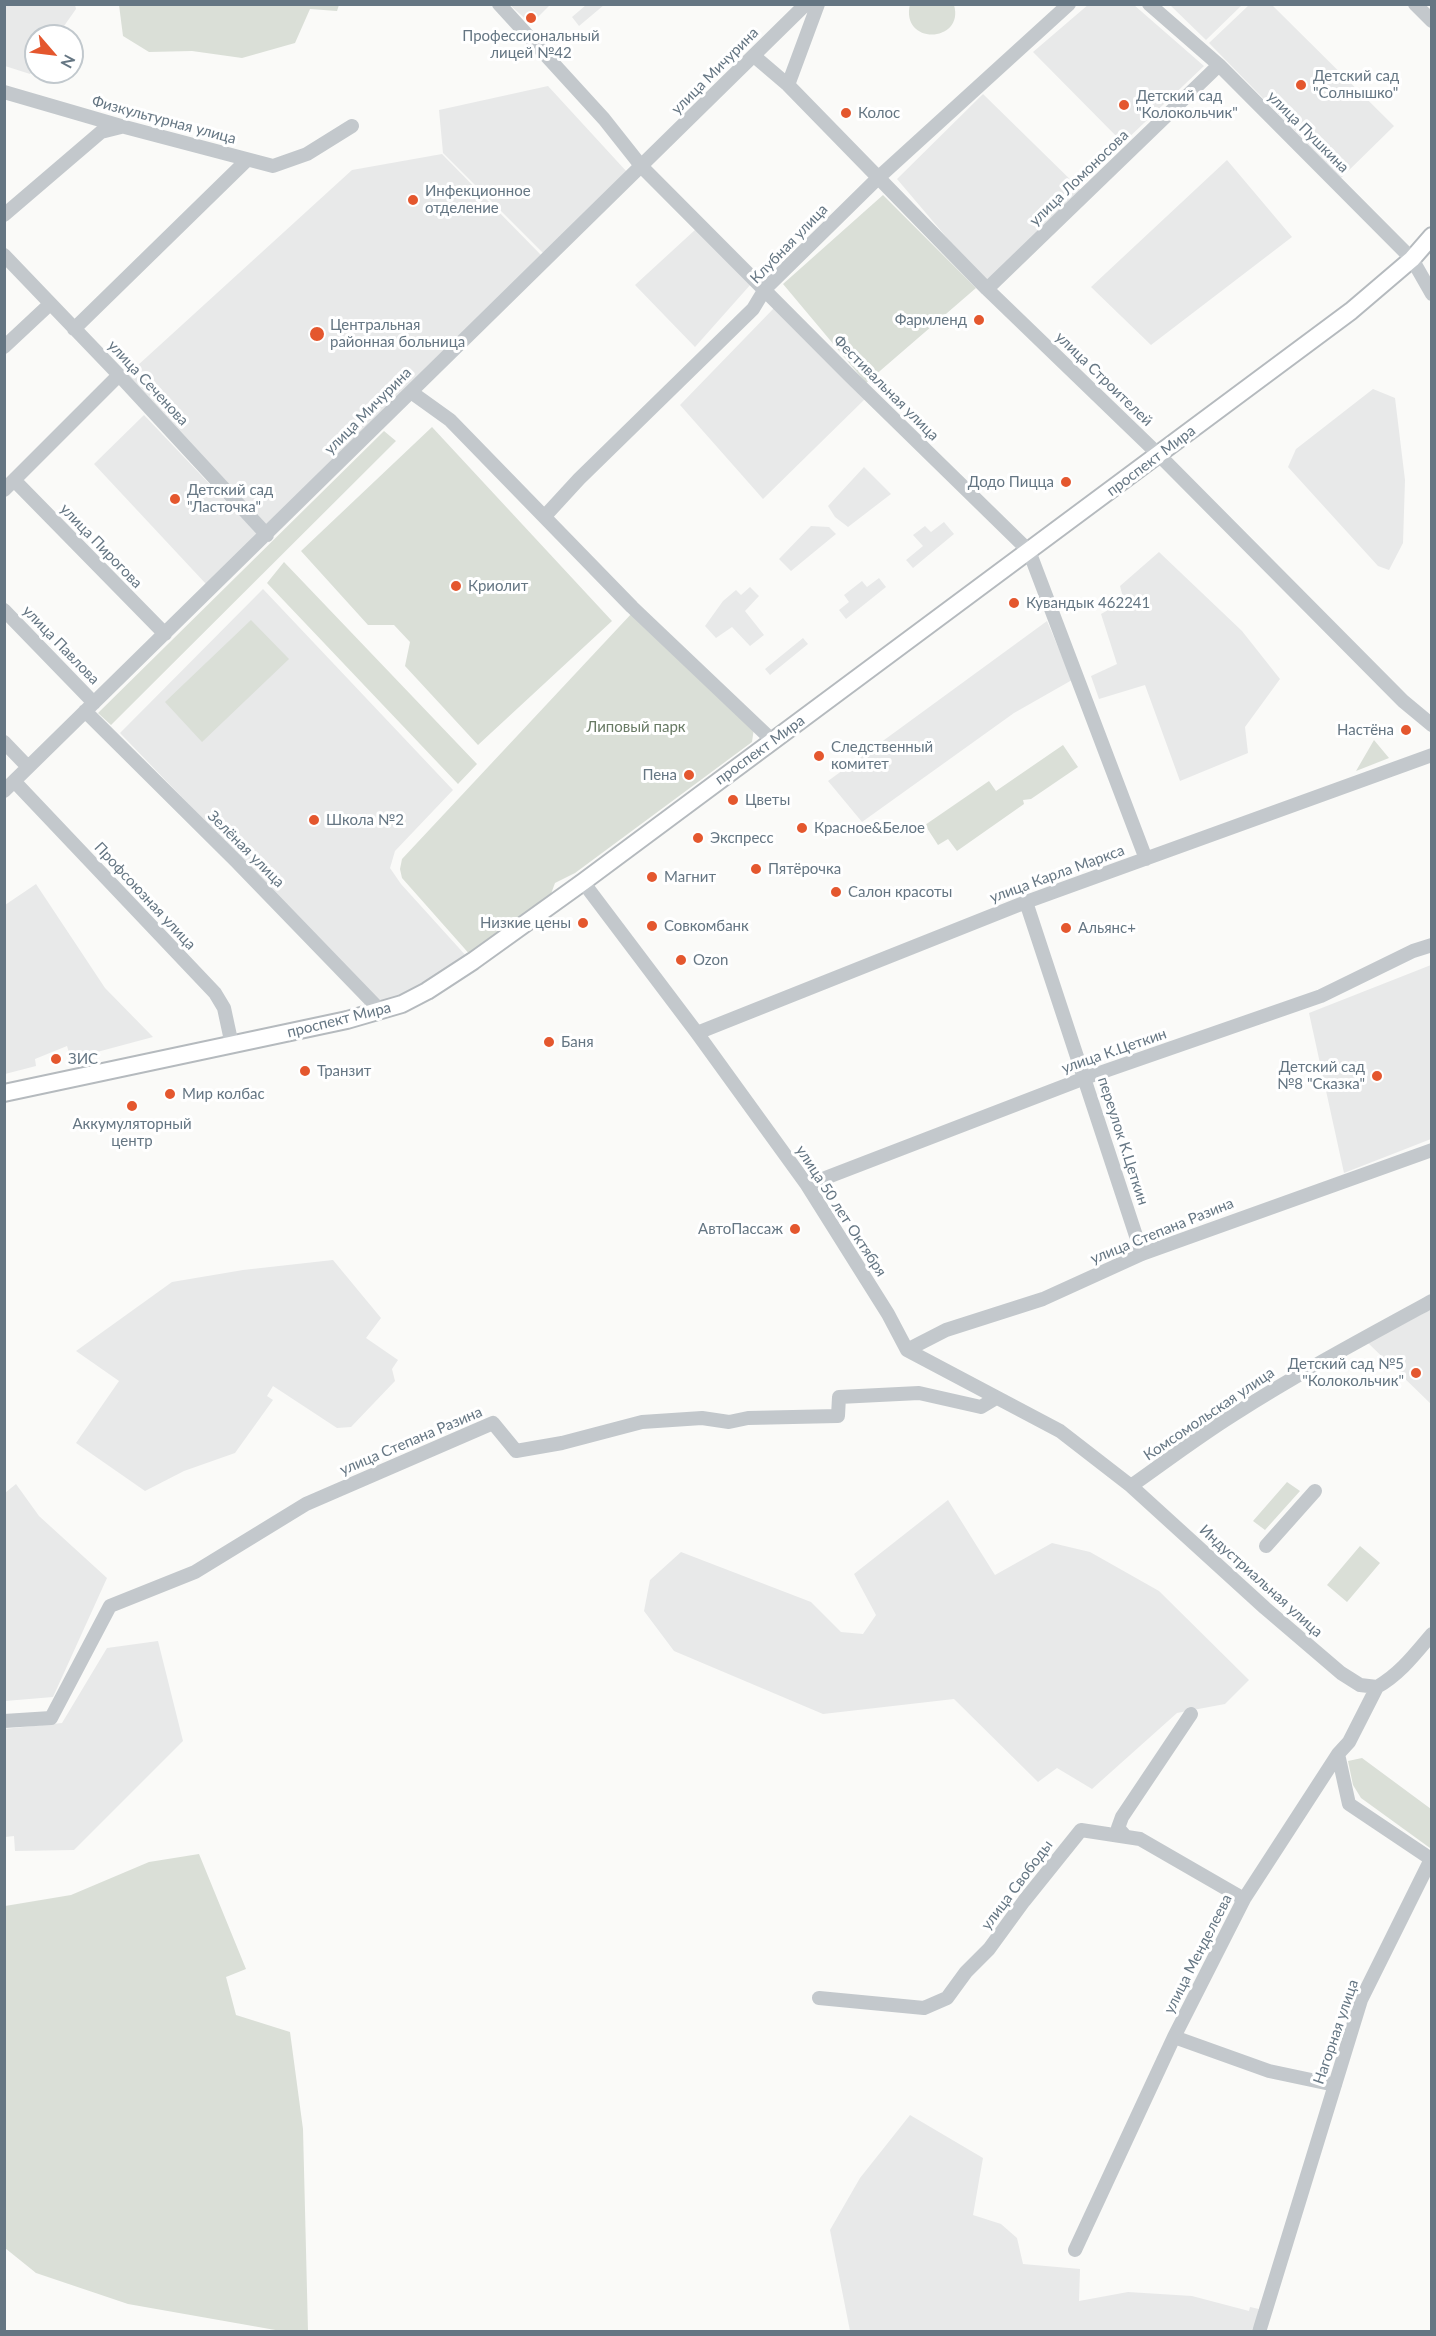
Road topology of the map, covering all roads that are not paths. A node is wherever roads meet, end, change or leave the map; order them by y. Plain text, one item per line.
1 (499, 4) edge
2 (806, 4) edge
3 (818, 4) edge
4 (1069, 4) edge
5 (1149, 4) edge
6 (1415, 4) edge
7 (1431, 21) edge
8 (754, 56) junction
9 (1219, 65) junction
10 (788, 85) junction
11 (4, 92) edge
12 (122, 126) junction
13 (352, 126) dead end
14 (246, 160) junction
15 (642, 167) junction
16 (879, 177) junction
17 (4, 215) edge
18 (1431, 236) edge
19 (4, 255) edge
20 (1412, 259) junction
21 (765, 289) junction
22 (987, 289) junction
23 (1431, 294) edge
24 (50, 304) junction
25 (74, 329) junction
26 (4, 347) edge
27 (119, 375) junction
28 (411, 392) junction
29 (1159, 455) junction
30 (9, 485) edge
31 (544, 516) junction
32 (267, 535) junction
33 (1029, 551) junction
34 (4, 610) edge
35 (165, 634) junction
36 (90, 707) junction
37 (1431, 725) edge
38 (773, 741) junction
39 (4, 742) edge
40 (1431, 755) edge
41 (28, 767) junction
42 (9, 786) edge
43 (1146, 859) junction
44 (583, 882) junction
45 (1026, 902) junction
46 (1431, 945) edge
47 (381, 1011) junction
48 (697, 1033) junction
49 (231, 1045) junction
50 (1085, 1078) junction
51 (4, 1093) edge
52 (1431, 1150) edge
53 (807, 1185) junction
54 (1142, 1254) junction
55 (1431, 1301) edge
56 (907, 1350) junction
57 (996, 1398) junction
58 (1131, 1486) junction
59 (1315, 1491) dead end
60 (1266, 1546) dead end
61 (1431, 1634) edge
62 (1377, 1687) junction
63 (1191, 1714) dead end
64 (4, 1721) edge
65 (1338, 1754) junction
66 (1126, 1837) junction
67 (1244, 1899) junction
68 (819, 1998) dead end
69 (1174, 2037) junction
70 (1335, 2085) junction
71 (1075, 2250) dead end
72 (1259, 2331) edge

1 - 15 street, Фестивальная улица
2 - 8 street, улица Мичурина
3 - 10 street
4 - 16 street, Клубная улица
5 - 9 street, улица Пушкина
6 - 7 street
8 - 10 street, улица Строителей
8 - 15 street, улица Мичурина
9 - 20 street, улица Пушкина
9 - 22 street, улица Ломоносова
10 - 16 street, улица Строителей
11 - 12 street, Физкультурная улица
12 - 14 street, Физкультурная улица
12 - 17 street
13 - 14 street, Физкультурная улица
14 - 25 street, Физкультурная улица
15 - 21 street, Фестивальная улица
15 - 28 street, улица Мичурина
16 - 21 street, Клубная улица
16 - 22 street, улица Строителей
18 - 20 main road, проспект Мира
19 - 24 street, улица Сеченова
20 - 23 street, улица Пушкина
20 - 29 main road, проспект Мира
21 - 31 street, Клубная улица
21 - 33 street, Фестивальная улица
22 - 29 street, улица Строителей
24 - 25 street, улица Сеченова
24 - 26 street
25 - 27 street, улица Сеченова
27 - 30 street
27 - 32 street, улица Сеченова
28 - 31 street
28 - 32 street, улица Мичурина
29 - 33 main road, проспект Мира
29 - 37 street, улица Строителей
30 - 35 street, улица Пирогова
31 - 38 street
32 - 35 street, улица Мичурина
33 - 38 main road, проспект Мира
33 - 43 street, Фестивальная улица
34 - 36 street, улица Павлова
35 - 36 street, улица Мичурина
36 - 41 street, улица Мичурина
36 - 47 street, Зелёная улица
38 - 44 main road, проспект Мира
39 - 41 street
40 - 43 street, улица Карла Маркса
41 - 42 street, улица Мичурина
42 - 49 street, Профсоюзная улица
43 - 45 street, улица Карла Маркса
44 - 47 main road, проспект Мира
44 - 48 street, улица 50 лет Октября
45 - 48 street, улица Карла Маркса
45 - 50 street, переулок К.Цеткин
46 - 50 street, улица К.Цеткин
47 - 49 main road, проспект Мира
48 - 53 street, улица 50 лет Октября
49 - 51 main road, проспект Мира
50 - 53 street, улица К.Цеткин
50 - 54 street, переулок К.Цеткин
52 - 54 street, улица Степана Разина
53 - 56 street, улица 50 лет Октября
54 - 56 street, улица Степана Разина
55 - 58 street, Комсомольская улица
56 - 57 street
57 - 58 street
57 - 64 street, улица Степана Разина
58 - 62 street, Индустриальная улица
59 - 60 street
61 - 62 street
62 - 65 street, улица Менделеева
63 - 66 street
65 - 67 street, улица Менделеева
65 - 70 street, Нагорная улица
66 - 67 street, улица Свободы
66 - 68 street, улица Свободы
67 - 69 street, улица Менделеева
69 - 70 street
69 - 71 street, улица Менделеева
70 - 72 street, Нагорная улица

